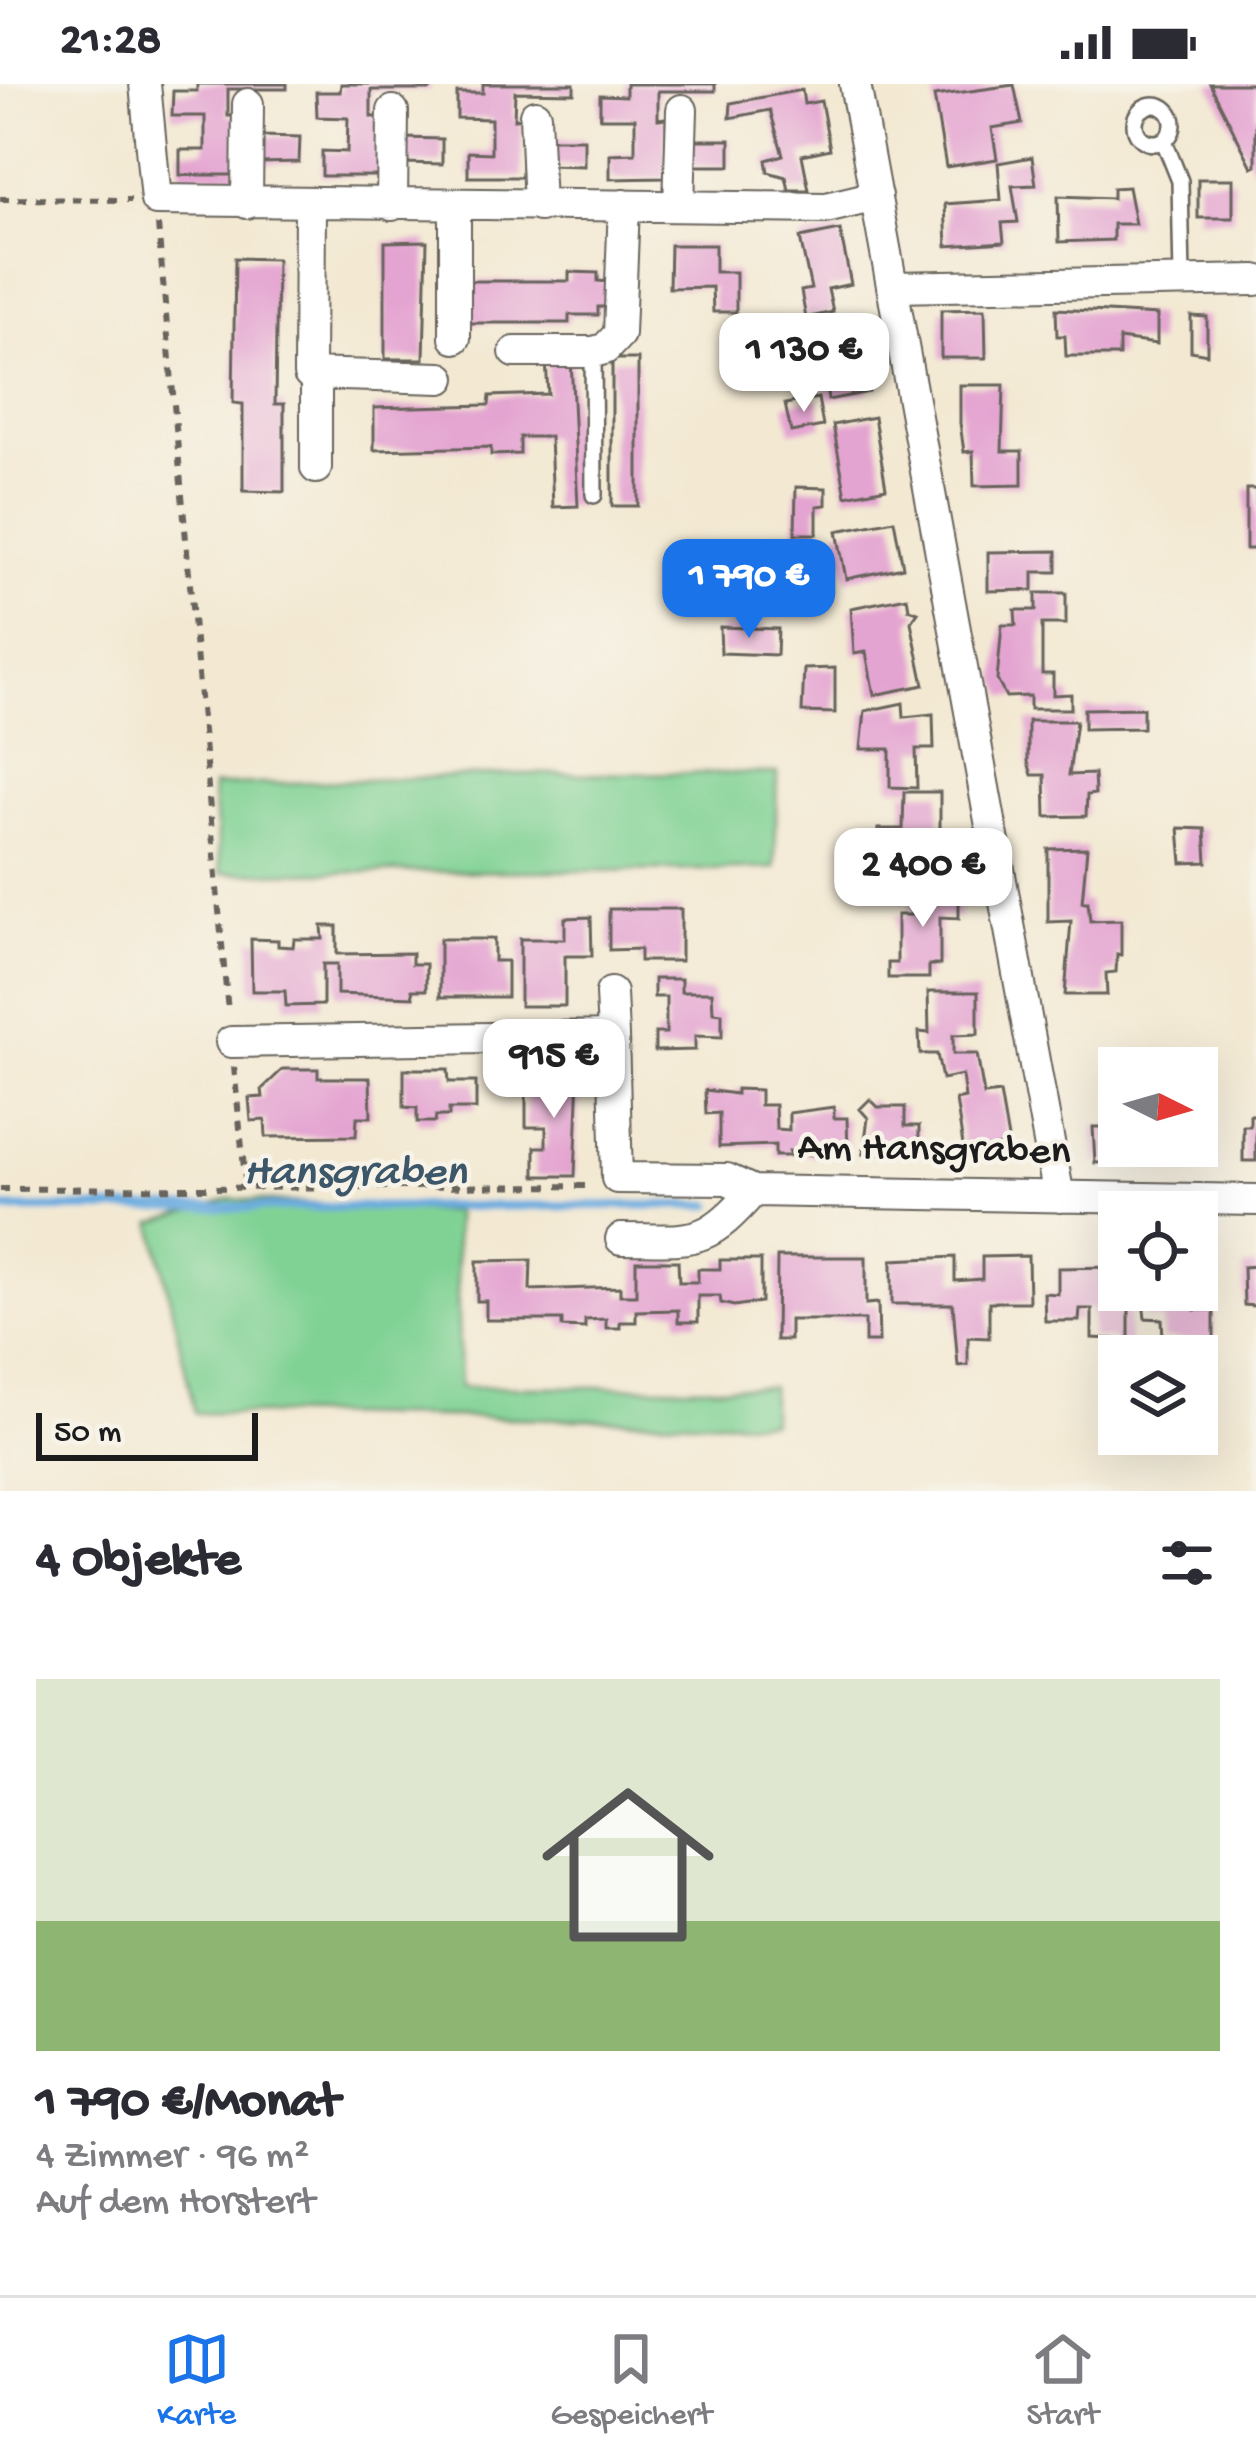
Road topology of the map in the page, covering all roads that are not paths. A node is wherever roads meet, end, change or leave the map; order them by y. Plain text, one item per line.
1 (145, 84) edge
2 (855, 84) edge
3 (248, 104) dead end
4 (682, 110) dead end
5 (393, 111) dead end
6 (535, 115) dead end
7 (1164, 141) dead end
8 (876, 196) junction
9 (247, 203) junction
10 (310, 205) junction
11 (392, 205) junction
12 (624, 205) junction
13 (455, 206) junction
14 (539, 206) junction
15 (679, 206) junction
16 (1182, 279) junction
17 (1256, 280) edge
18 (894, 287) junction
19 (455, 338) dead end
20 (515, 352) dead end
21 (593, 352) junction
22 (309, 374) junction
23 (441, 378) dead end
24 (316, 468) dead end
25 (594, 495) dead end
26 (611, 993) dead end
27 (613, 1036) junction
28 (231, 1042) road end
29 (754, 1191) junction
30 (1059, 1197) junction
31 (1256, 1200) edge
32 (621, 1240) dead end

1 - 9 street
2 - 8 street
3 - 9 street
4 - 15 street
5 - 11 street
6 - 14 street
7 - 16 lane
8 - 15 street
8 - 18 street
9 - 10 street
10 - 11 street
10 - 22 street
11 - 13 street
12 - 14 street
12 - 15 street
12 - 21 street
13 - 14 street
13 - 19 street
16 - 17 street
16 - 18 street
18 - 30 street
20 - 21 street
21 - 25 lane
22 - 23 street
22 - 24 street
26 - 27 street
27 - 28 street
27 - 29 street, Am Hansgraben
29 - 30 street, Am Hansgraben
29 - 32 street, Am Hansgraben
30 - 31 street, Am Hansgraben

